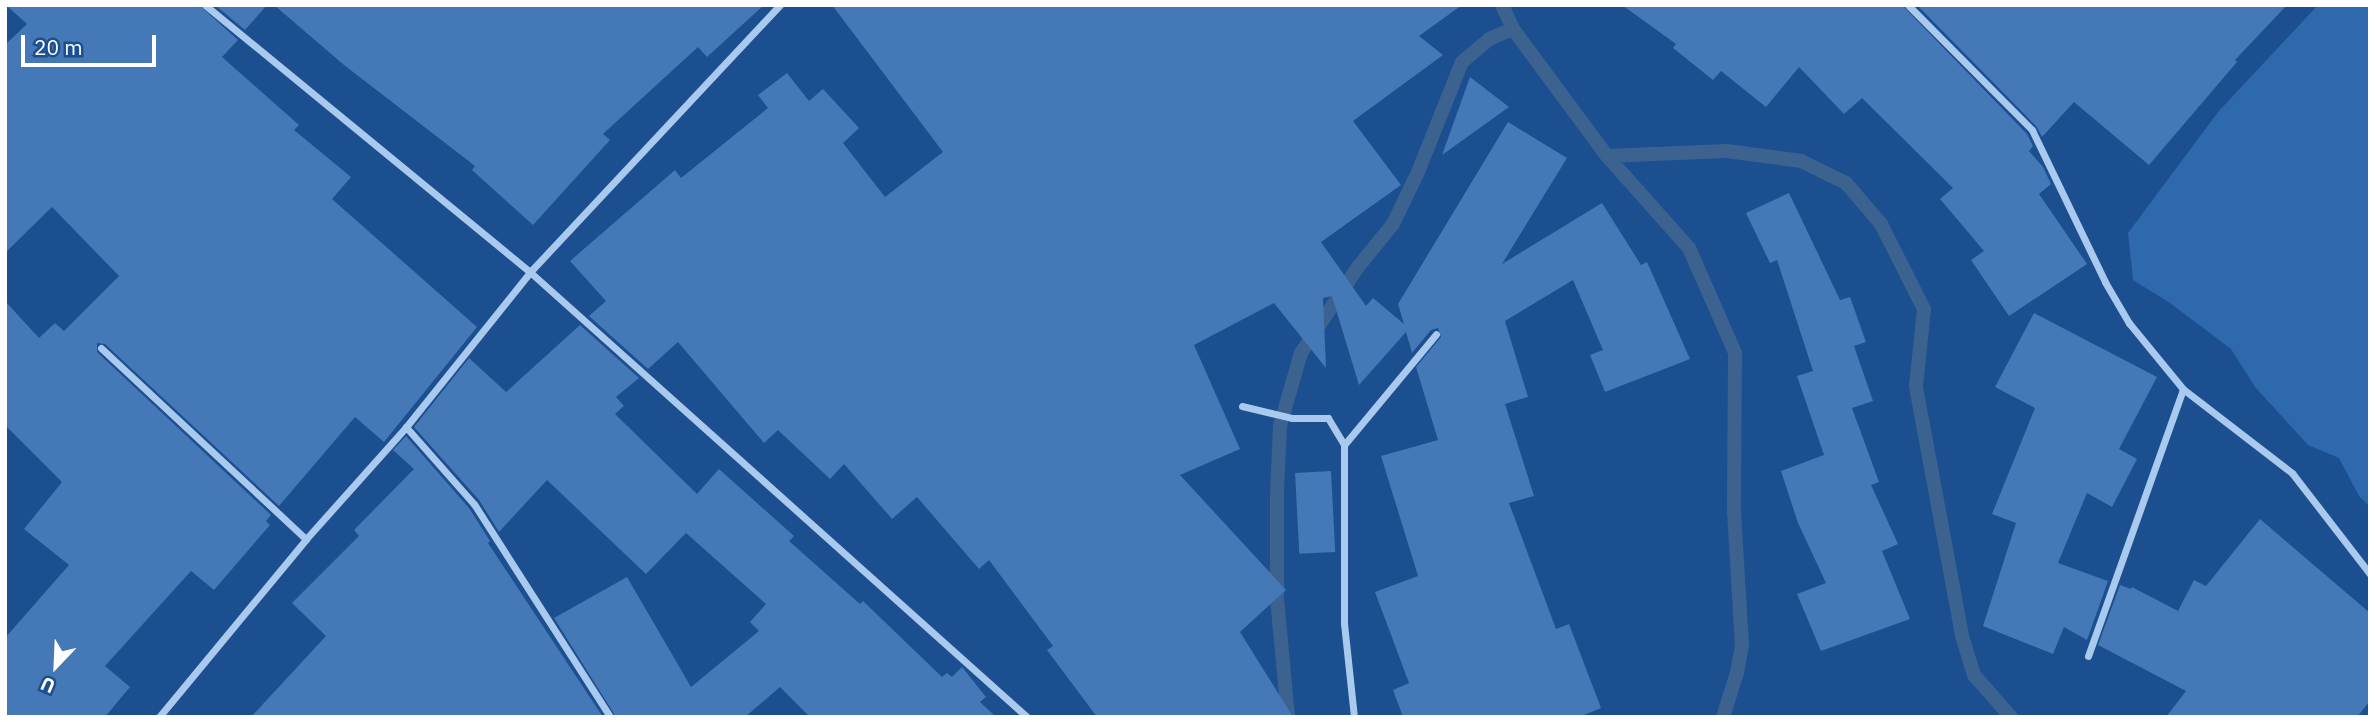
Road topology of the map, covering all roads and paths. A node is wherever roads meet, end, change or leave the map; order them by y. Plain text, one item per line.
1 (205, 5) edge
2 (779, 5) edge
3 (1909, 5) edge
4 (530, 272) junction
5 (1436, 334) dead end
6 (100, 348) dead end
7 (2183, 389) junction
8 (1242, 406) dead end
9 (407, 427) junction
10 (1344, 444) junction
11 (306, 539) junction
12 (2370, 574) edge
13 (2088, 656) dead end
14 (159, 717) edge
15 (610, 717) edge
16 (1027, 717) edge
17 (1354, 717) edge

1 - 4 street
2 - 4 street
3 - 7 street
4 - 9 street
4 - 16 street
5 - 10 street
6 - 11 street
7 - 12 street
7 - 13 street
8 - 10 street
9 - 11 street
9 - 15 street
10 - 17 street
11 - 14 street

